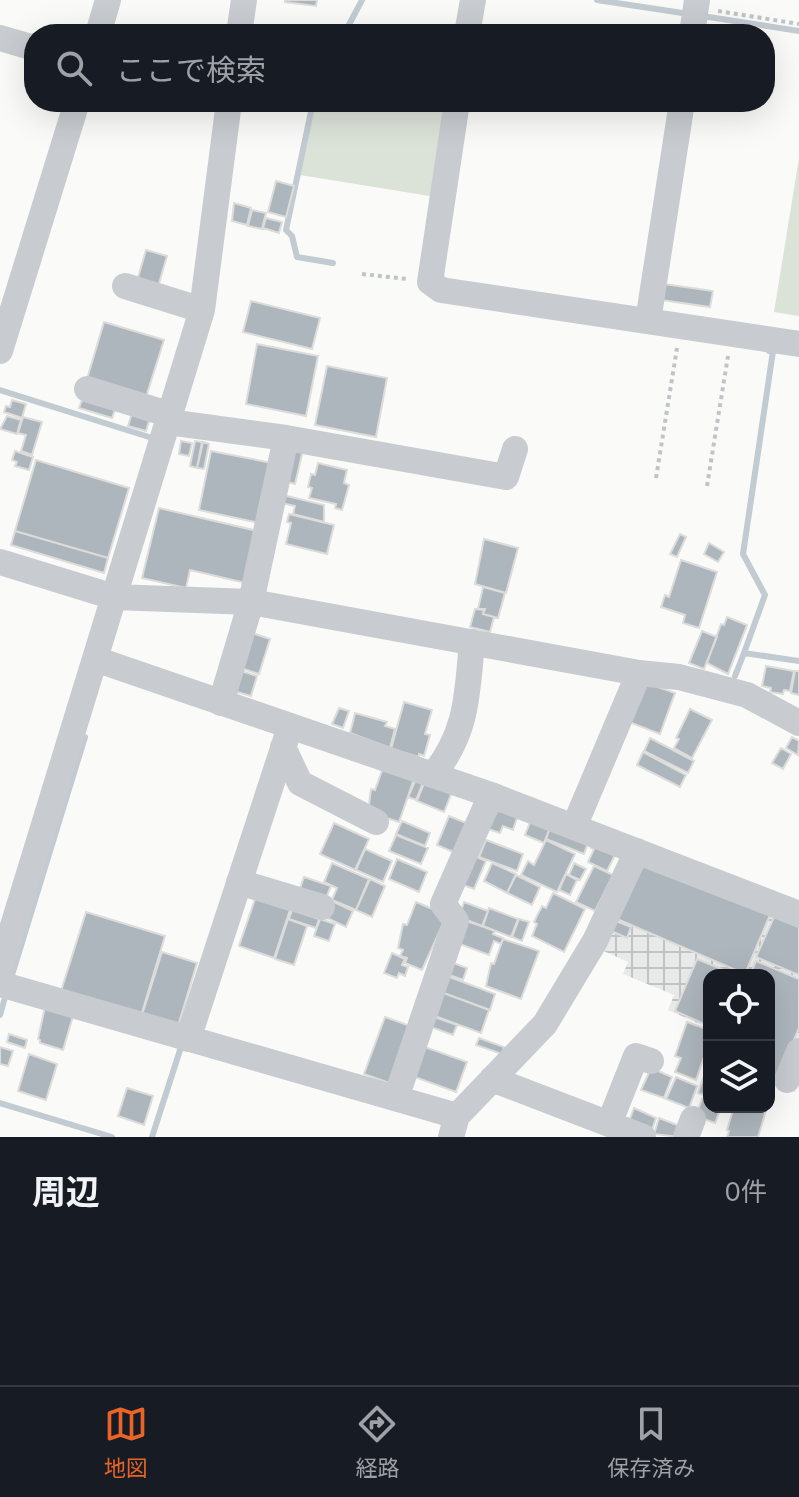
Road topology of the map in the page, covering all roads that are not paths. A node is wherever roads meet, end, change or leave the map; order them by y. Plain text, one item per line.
1 (108, 0) edge
2 (244, 0) edge
3 (473, 0) edge
4 (101, 24) edge
5 (240, 24) edge
6 (469, 24) edge
7 (0, 38) edge
8 (24, 45) edge
9 (74, 112) edge
10 (223, 112) edge
11 (456, 112) edge
12 (680, 112) edge
13 (125, 286) dead end
14 (202, 310) junction
15 (648, 321) junction
16 (799, 344) edge
17 (0, 351) edge
18 (87, 389) dead end
19 (170, 418) junction
20 (286, 438) junction
21 (515, 449) dead end
22 (0, 562) edge
23 (114, 597) junction
24 (251, 602) junction
25 (472, 642) junction
26 (95, 659) junction
27 (639, 673) junction
28 (221, 703) junction
29 (799, 723) edge
30 (286, 737) junction
31 (433, 775) junction
32 (491, 795) junction
33 (376, 822) dead end
34 (574, 827) junction
35 (637, 851) junction
36 (239, 882) junction
37 (322, 907) dead end
38 (799, 914) edge
39 (0, 968) edge
40 (0, 984) edge
41 (188, 1039) junction
42 (799, 1051) edge
43 (651, 1061) dead end
44 (492, 1079) junction
45 (787, 1080) dead end
46 (396, 1098) junction
47 (609, 1124) junction
48 (454, 1127) edge
49 (643, 1137) edge

1 - 4 street
2 - 5 street
3 - 6 street
7 - 8 street
9 - 17 street
10 - 14 street
11 - 15 street
12 - 15 street
13 - 14 street
14 - 19 street
15 - 16 street
18 - 19 street
19 - 20 street
19 - 23 street
20 - 21 street
20 - 24 street
22 - 23 street
23 - 24 street
23 - 26 street
24 - 25 street
24 - 28 street
25 - 27 street
25 - 31 street
26 - 28 street
26 - 39 street
27 - 29 street
27 - 34 street
28 - 30 street
30 - 31 street
30 - 33 street
30 - 36 street
31 - 32 street
32 - 34 street
32 - 46 street
34 - 35 street
35 - 38 street
35 - 44 street
36 - 37 street
36 - 41 street
40 - 41 street
41 - 46 street
42 - 45 street
43 - 47 street
44 - 47 street
44 - 48 street
46 - 48 street
47 - 49 street

